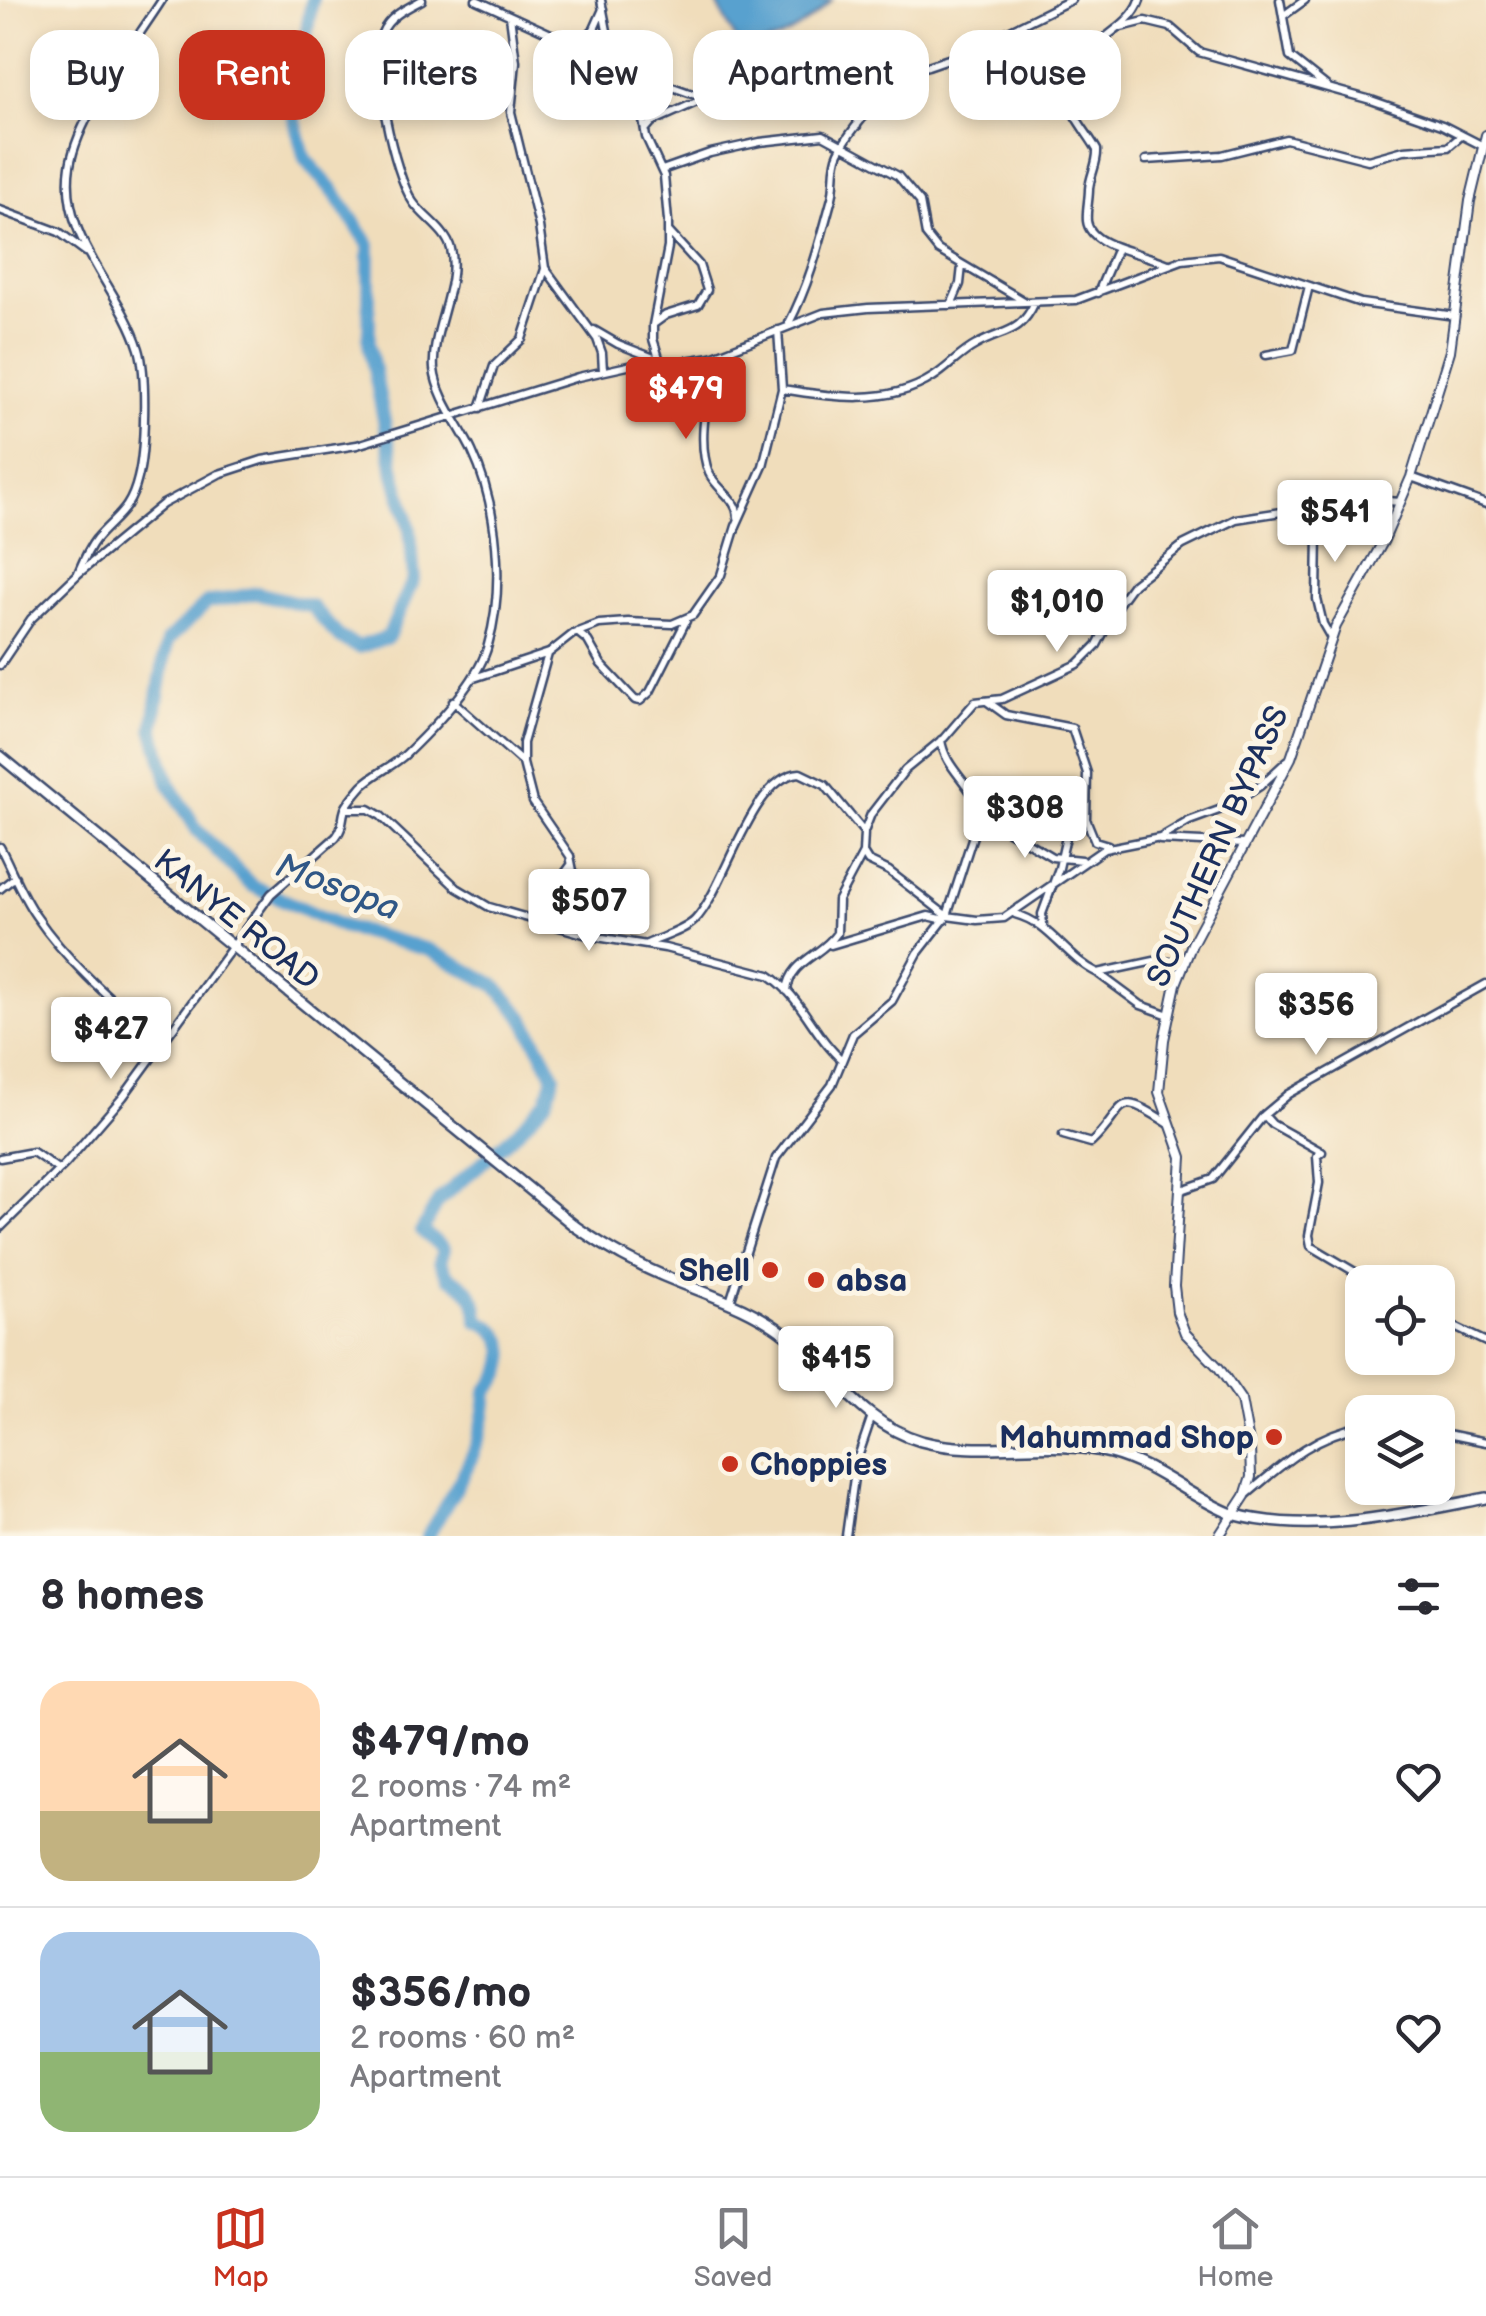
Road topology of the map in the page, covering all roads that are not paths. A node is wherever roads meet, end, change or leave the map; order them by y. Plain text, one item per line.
1 (162, 0) edge
2 (422, 0) edge
3 (476, 0) edge
4 (1071, 0) edge
5 (1140, 0) edge
6 (1280, 0) edge
7 (1304, 0) edge
8 (602, 4) edge
9 (510, 16) junction
10 (1283, 16) junction
11 (1121, 26) junction
12 (541, 30) edge
13 (593, 30) edge
14 (608, 30) edge
15 (929, 65) edge
16 (1332, 90) junction
17 (693, 103) edge
18 (643, 120) edge
19 (858, 120) edge
20 (864, 120) edge
21 (857, 128) junction
22 (645, 130) junction
23 (1486, 134) edge
24 (1461, 136) junction
25 (844, 145) junction
26 (1483, 146) junction
27 (1146, 160) dead end
28 (662, 170) junction
29 (0, 210) edge
30 (668, 231) junction
31 (1117, 248) junction
32 (86, 253) junction
33 (1170, 264) junction
34 (962, 266) junction
35 (545, 268) junction
36 (1309, 286) junction
37 (1098, 294) junction
38 (1026, 302) junction
39 (1036, 302) junction
40 (950, 305) junction
41 (1455, 316) junction
42 (653, 325) junction
43 (589, 326) junction
44 (788, 326) junction
45 (778, 330) junction
46 (1266, 355) dead end
47 (716, 356) junction
48 (659, 361) junction
49 (603, 372) junction
50 (782, 389) junction
51 (480, 408) junction
52 (454, 416) junction
53 (1410, 476) junction
54 (1400, 502) junction
55 (1486, 504) edge
56 (1307, 508) junction
57 (738, 520) junction
58 (78, 574) junction
59 (686, 620) junction
60 (577, 632) junction
61 (1331, 638) junction
62 (548, 652) junction
63 (0, 665) edge
64 (472, 679) junction
65 (453, 701) junction
66 (987, 701) junction
67 (942, 740) junction
68 (1, 758) edge
69 (1290, 758) junction
70 (523, 764) junction
71 (1087, 806) junction
72 (345, 808) junction
73 (980, 814) junction
74 (864, 832) junction
75 (1154, 840) junction
76 (1244, 844) junction
77 (1111, 846) junction
78 (1, 849) edge
79 (863, 853) junction
80 (1062, 859) junction
81 (1084, 860) junction
82 (572, 864) junction
83 (15, 877) junction
84 (1055, 880) junction
85 (0, 889) edge
86 (1013, 913) junction
87 (946, 918) junction
88 (530, 919) junction
89 (1044, 926) junction
90 (598, 937) junction
91 (644, 945) junction
92 (235, 947) junction
93 (824, 947) junction
94 (1184, 963) junction
95 (1098, 974) junction
96 (1486, 984) edge
97 (787, 991) junction
98 (1169, 1015) junction
99 (163, 1045) junction
100 (842, 1060) junction
101 (1264, 1115) junction
102 (1170, 1124) junction
103 (1063, 1135) dead end
104 (0, 1158) edge
105 (60, 1170) junction
106 (1182, 1190) junction
107 (3, 1224) edge
108 (1345, 1266) edge
109 (730, 1302) junction
110 (1455, 1327) edge
111 (1486, 1342) edge
112 (872, 1415) junction
113 (1345, 1431) edge
114 (1455, 1436) edge
115 (1486, 1442) edge
116 (1245, 1496) junction
117 (1486, 1498) edge
118 (1231, 1514) junction
119 (846, 1536) edge
120 (1219, 1536) edge

1 - 32 street
2 - 52 street
3 - 9 street
4 - 15 street
5 - 11 street
6 - 10 street
7 - 10 street
8 - 13 street
8 - 14 street
9 - 12 street
9 - 35 street
10 - 16 street
11 - 16 street
11 - 31 street
16 - 24 street
17 - 22 street
18 - 22 street
19 - 21 street
20 - 21 street
21 - 25 street
22 - 28 street
23 - 26 street, SOUTHERN BYPASS
24 - 26 street
24 - 27 street
25 - 28 street
25 - 34 street
25 - 44 street
26 - 41 street, SOUTHERN BYPASS
28 - 30 street
29 - 32 street
30 - 42 street
30 - 42 street
31 - 33 street
31 - 37 street
32 - 58 street
33 - 36 street
33 - 37 street
34 - 38 street
34 - 40 street
35 - 43 street
35 - 51 street
36 - 41 street
36 - 46 street
37 - 39 street
38 - 39 street
38 - 40 street
39 - 50 street
40 - 44 street
41 - 53 street, SOUTHERN BYPASS
42 - 48 street
43 - 48 street
43 - 49 street
44 - 45 street
45 - 47 street
45 - 50 street
47 - 48 street
47 - 57 street
48 - 49 street
49 - 51 street
50 - 57 street
51 - 52 street
52 - 58 street
52 - 64 street
53 - 54 street, SOUTHERN BYPASS
53 - 55 street
54 - 56 street
54 - 61 street, SOUTHERN BYPASS
56 - 61 street
56 - 66 street
57 - 59 street
58 - 63 street
59 - 60 street
59 - 60 street
60 - 62 street
61 - 69 street, SOUTHERN BYPASS
62 - 64 street
62 - 70 street
64 - 65 street
65 - 70 street
65 - 72 street
66 - 67 street
66 - 71 street
67 - 73 street
67 - 74 street
68 - 92 main road, KANYE ROAD
69 - 75 street
69 - 76 street, SOUTHERN BYPASS
70 - 82 street
71 - 77 street
71 - 80 street
72 - 88 street
72 - 92 street
73 - 80 street
73 - 87 street
74 - 79 street
74 - 91 street
75 - 76 street
75 - 77 street
76 - 94 street, SOUTHERN BYPASS
77 - 81 street
78 - 83 street
79 - 87 street
79 - 93 street
80 - 81 street
80 - 84 street
81 - 84 street
82 - 88 street
82 - 90 street
83 - 85 street
83 - 99 street
84 - 86 street
84 - 89 street
86 - 87 street
86 - 89 street
87 - 93 street
87 - 100 street
88 - 90 street
89 - 95 street
90 - 91 street
91 - 97 street
92 - 99 street
92 - 109 main road, KANYE ROAD
93 - 97 street
94 - 95 street
94 - 98 street, SOUTHERN BYPASS
95 - 98 street
96 - 101 street
97 - 100 street
98 - 102 street, SOUTHERN BYPASS
99 - 105 street
100 - 109 street
101 - 106 street
101 - 108 street
102 - 103 street
102 - 106 street, SOUTHERN BYPASS
104 - 105 street
105 - 107 street
106 - 116 street, SOUTHERN BYPASS
109 - 112 main road
110 - 111 street
112 - 118 main road
112 - 119 street
113 - 116 street
114 - 115 street
116 - 118 street
117 - 118 main road
118 - 120 street

